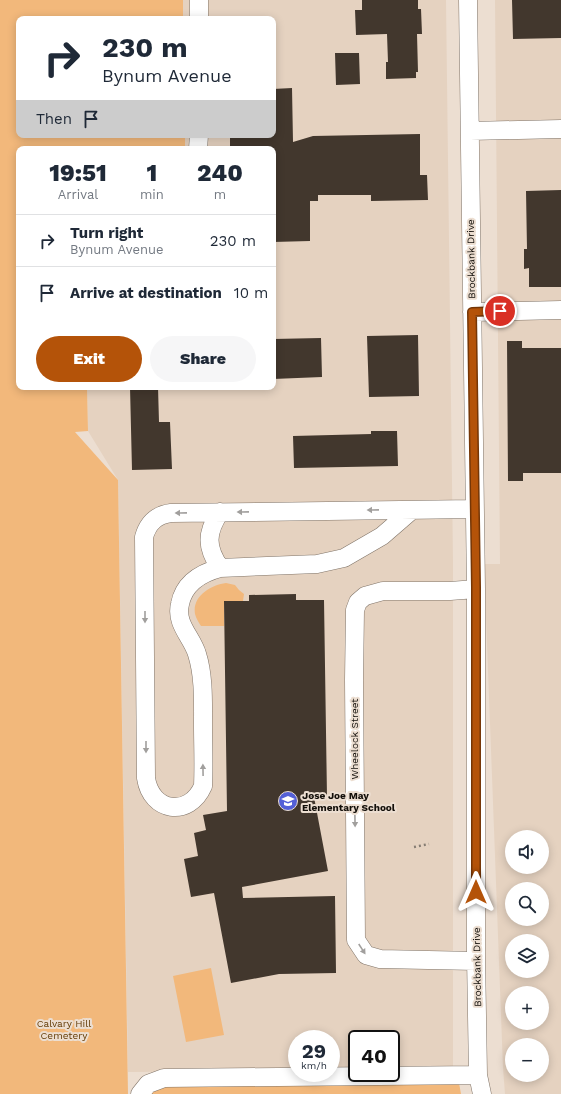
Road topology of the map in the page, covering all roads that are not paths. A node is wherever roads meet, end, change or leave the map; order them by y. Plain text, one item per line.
1 (199, 0) edge
2 (468, 0) edge
3 (199, 16) edge
4 (561, 129) edge
5 (470, 131) junction
6 (561, 310) edge
7 (472, 312) junction
8 (474, 509) junction
9 (412, 510) junction
10 (220, 512) junction
11 (220, 568) junction
12 (476, 588) junction
13 (476, 961) junction
14 (478, 1075) junction
15 (140, 1094) edge
16 (482, 1094) edge

1 - 3 street
2 - 5 street, Brockbank Drive
4 - 5 street
5 - 7 street, Brockbank Drive
6 - 7 street
7 - 8 street, Brockbank Drive
8 - 9 street
8 - 12 street, Brockbank Drive
9 -> 10 street
9 - 11 street
10 - 11 street
10 -> 11 street
12 - 13 street, Brockbank Drive
12 -> 13 street, Wheelock Street
13 - 14 street, Brockbank Drive
14 - 15 street
14 - 16 street, Brockbank Drive

